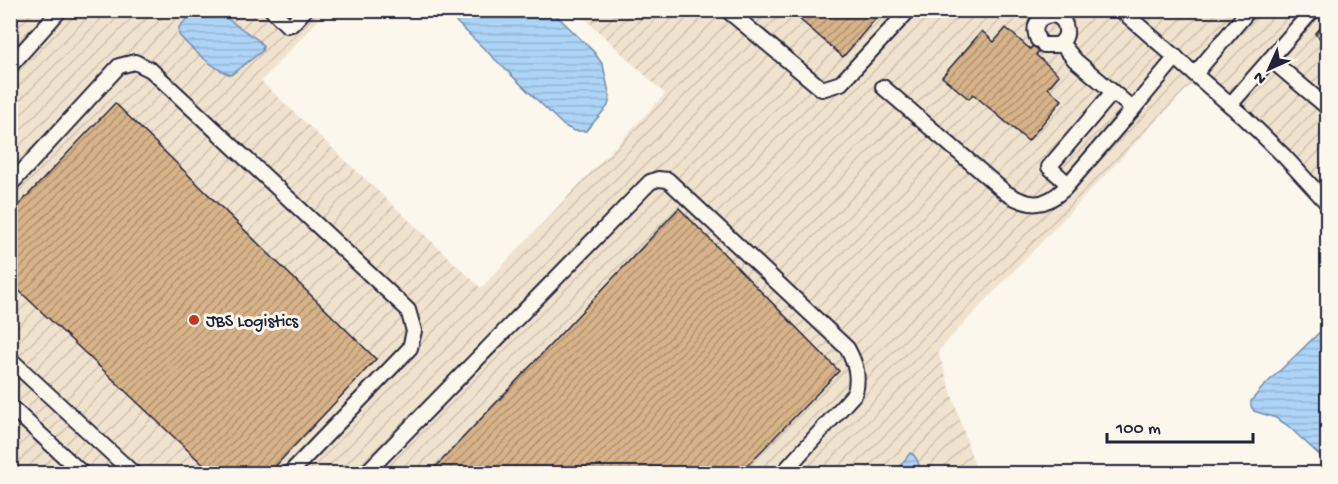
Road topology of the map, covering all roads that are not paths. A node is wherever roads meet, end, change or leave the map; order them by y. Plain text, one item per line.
1 (60, 10) edge
2 (272, 10) edge
3 (305, 10) edge
4 (727, 10) edge
5 (909, 10) edge
6 (1121, 10) edge
7 (1249, 10) edge
8 (1313, 10) edge
9 (1061, 43) junction
10 (1176, 57) junction
11 (1270, 59) junction
12 (10, 66) edge
13 (1195, 74) junction
14 (883, 87) dead end
15 (1113, 92) junction
16 (1230, 105) junction
17 (1328, 108) edge
18 (1133, 109) junction
19 (1068, 184) junction
20 (10, 185) edge
21 (1328, 204) edge
22 (10, 359) edge
23 (10, 406) edge
24 (10, 470) edge
25 (14, 474) edge
26 (83, 474) edge
27 (134, 474) edge
28 (289, 474) edge
29 (365, 474) edge
30 (782, 474) edge

1 - 12 street
2 - 3 street
4 - 5 street
6 - 10 street
7 - 13 street
8 - 11 street
9 - 9 street
9 - 15 street
10 - 13 street
10 - 18 street
11 - 16 street
11 - 17 street
13 - 16 street
14 - 19 street
15 - 18 street
15 - 19 street
16 - 21 street
18 - 19 street
20 - 28 street
22 - 27 street
23 - 26 street
24 - 25 street
29 - 30 street

